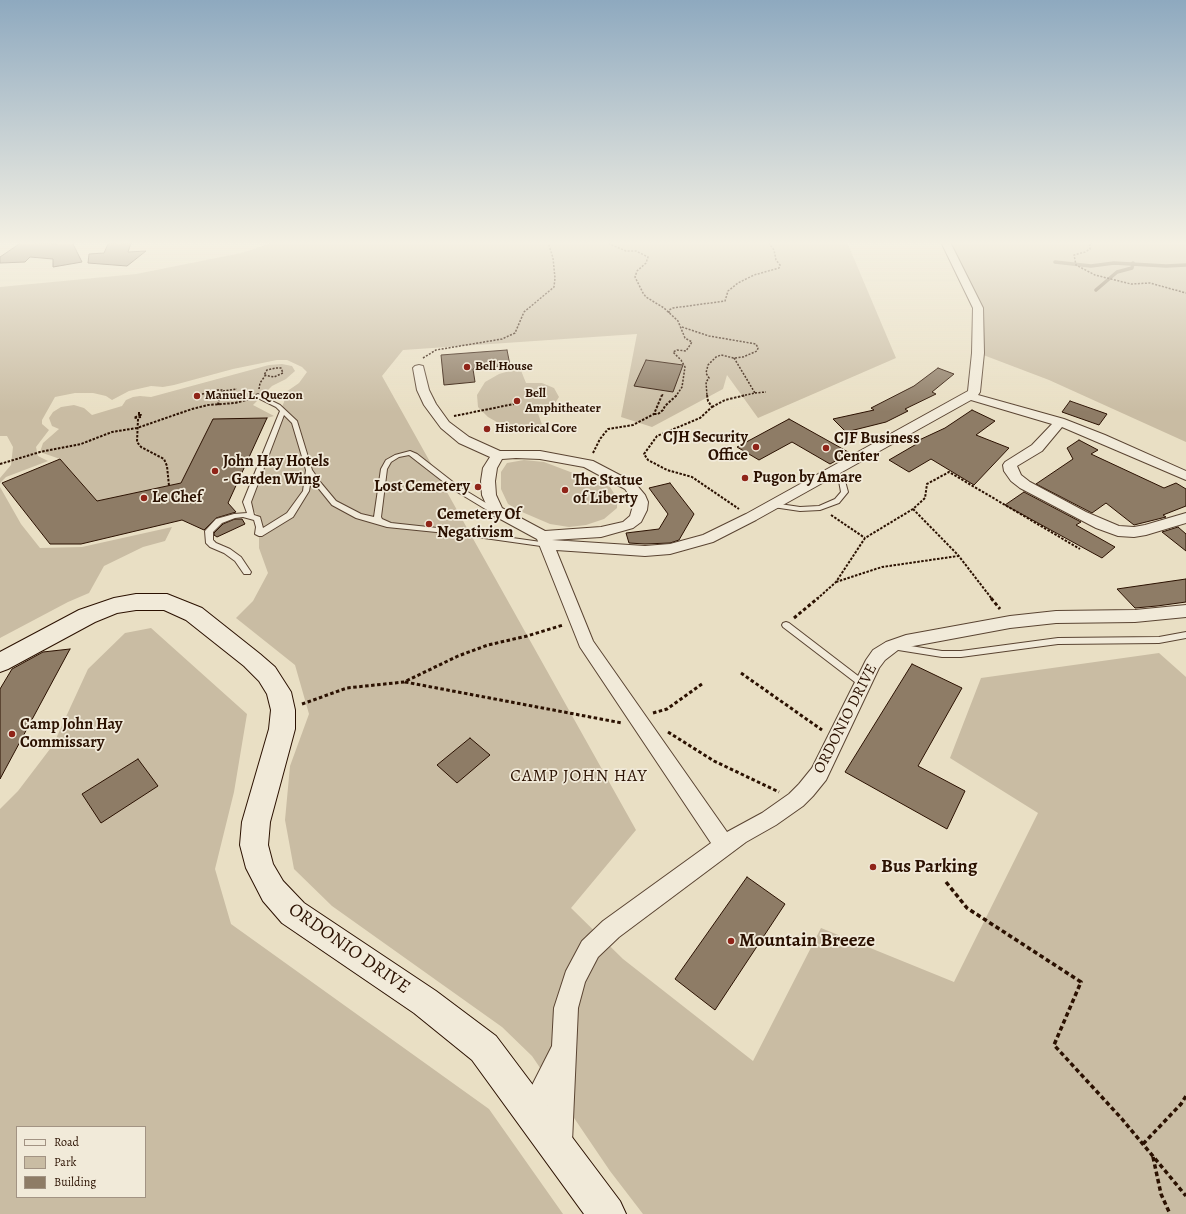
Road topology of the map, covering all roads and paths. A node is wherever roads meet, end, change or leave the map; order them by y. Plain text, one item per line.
1 (540, 299) edge
2 (648, 299) edge
3 (726, 299) edge
4 (973, 299) edge
5 (669, 313) junction
6 (682, 328) junction
7 (734, 358) junction
8 (419, 368) joint
9 (283, 373) joint
10 (237, 389) dead end
11 (223, 391) junction
12 (215, 392) junction
13 (766, 392) dead end
14 (755, 393) junction
15 (202, 394) dead end
16 (220, 394) junction
17 (663, 394) dead end
18 (258, 396) joint
19 (970, 396) junction
20 (514, 404) dead end
21 (218, 405) junction
22 (712, 407) junction
23 (283, 411) junction
24 (655, 413) junction
25 (138, 419) junction
26 (440, 419) junction
27 (1060, 422) junction
28 (137, 428) junction
29 (600, 439) dead end
30 (498, 455) junction
31 (0, 464) edge
32 (309, 470) junction
33 (835, 470) junction
34 (1186, 476) edge
35 (169, 486) dead end
36 (773, 505) junction
37 (820, 508) junction
38 (913, 509) junction
39 (496, 511) junction
40 (251, 516) junction
41 (751, 518) junction
42 (1186, 518) edge
43 (378, 521) junction
44 (865, 538) junction
45 (546, 541) junction
46 (1080, 550) dead end
47 (958, 556) junction
48 (247, 572) dead end
49 (836, 582) junction
50 (1186, 611) edge
51 (1010, 622) junction
52 (567, 624) dead end
53 (786, 625) joint
54 (1186, 635) edge
55 (892, 646) junction
56 (0, 663) edge
57 (740, 673) dead end
58 (404, 682) junction
59 (702, 684) dead end
60 (863, 684) junction
61 (283, 710) junction
62 (649, 714) dead end
63 (626, 724) dead end
64 (662, 728) dead end
65 (825, 732) dead end
66 (763, 783) dead end
67 (725, 846) junction
68 (946, 882) dead end
69 (564, 1049) junction
70 (1186, 1096) edge
71 (532, 1111) junction
72 (1143, 1144) junction
73 (559, 1148) junction
74 (1153, 1155) junction
75 (1186, 1196) edge
76 (607, 1214) edge
77 (1170, 1214) edge

1 - 8 path
2 - 5 path
3 - 5 path
4 - 19 street
5 - 6 path
6 - 7 path
6 - 24 path
7 - 14 path
7 - 22 path
8 - 26 street
9 - 9 path
10 - 11 path
11 - 12 path
11 - 16 path
12 - 15 path
12 - 16 path
13 - 14 path
14 - 22 path
16 - 21 path
17 - 24 path
18 - 21 path
18 - 23 lane
19 - 27 street
19 - 33 street
20 - 26 path
21 - 28 path
22 - 41 path
23 - 32 lane
23 - 40 lane
24 - 29 path
25 - 25 path
25 - 28 path
26 - 30 street
27 - 34 street
27 - 42 street
28 - 31 path
28 - 35 path
30 - 39 street
30 - 45 street
32 - 40 lane
32 - 43 lane
33 - 36 street
33 - 37 lane
36 - 37 lane
36 - 41 street
37 - 44 path
38 - 44 path
38 - 46 path
38 - 47 path
39 - 43 lane
39 - 45 street
40 - 48 lane
41 - 45 street
43 - 45 lane
44 - 49 path
45 - 67 street
47 - 49 path
47 - 51 path
49 - 53 path
50 - 51 street, ORDONIO DRIVE
51 - 55 street, ORDONIO DRIVE
52 - 58 path
53 - 60 lane
54 - 55 lane
55 - 60 street, ORDONIO DRIVE
56 - 61 street, ORDONIO DRIVE
57 - 65 path
58 - 61 path
58 - 63 path
59 - 62 path
60 - 67 street, ORDONIO DRIVE
61 - 71 street, ORDONIO DRIVE
64 - 66 path
67 - 69 street, ORDONIO DRIVE
68 - 72 path
69 - 71 street, ORDONIO DRIVE
69 - 73 street, ORDONIO DRIVE
70 - 72 path
71 - 73 street, ORDONIO DRIVE
72 - 74 path
73 - 76 street, ORDONIO DRIVE
74 - 75 path
74 - 77 path

